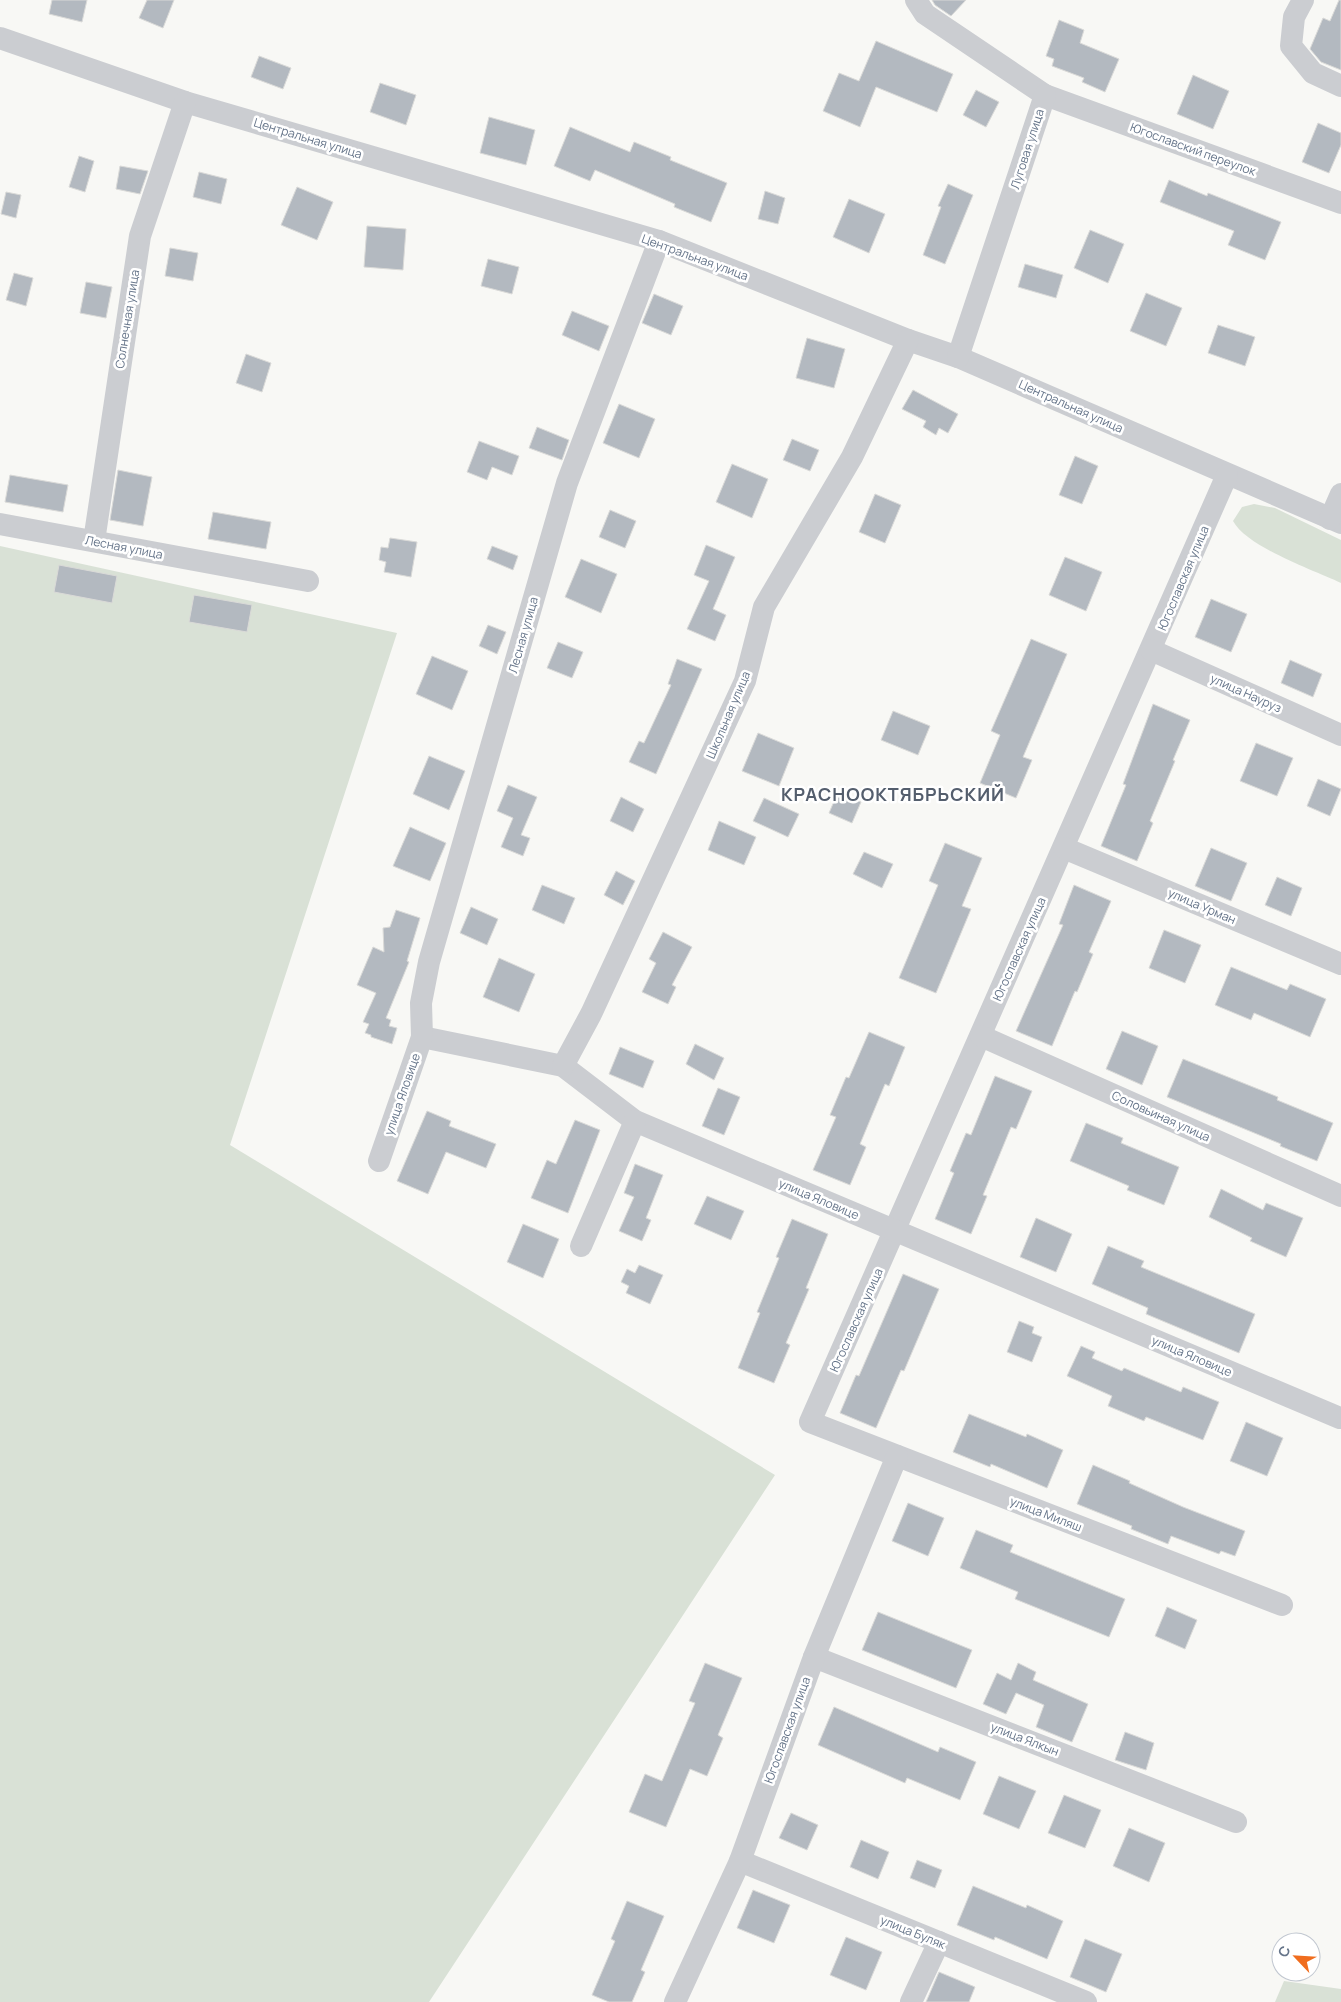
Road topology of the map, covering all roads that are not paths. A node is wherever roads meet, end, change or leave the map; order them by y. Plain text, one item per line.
1 (916, 0) edge
2 (1303, 0) edge
3 (0, 38) edge
4 (1341, 86) edge
5 (1045, 95) junction
6 (185, 102) junction
7 (1341, 203) edge
8 (659, 241) junction
9 (908, 340) junction
10 (958, 357) junction
11 (1228, 475) junction
12 (1341, 494) edge
13 (1336, 521) edge
14 (0, 524) edge
15 (94, 541) junction
16 (308, 581) dead end
17 (1152, 650) junction
18 (1341, 735) edge
19 (1064, 848) junction
20 (1341, 964) edge
21 (981, 1036) junction
22 (422, 1037) junction
23 (563, 1066) junction
24 (635, 1120) junction
25 (380, 1161) dead end
26 (1341, 1196) edge
27 (895, 1232) junction
28 (581, 1246) dead end
29 (1340, 1418) edge
30 (810, 1422) joint
31 (897, 1456) junction
32 (1282, 1605) dead end
33 (814, 1657) junction
34 (1236, 1822) dead end
35 (740, 1861) junction
36 (939, 1942) junction
37 (674, 2002) edge
38 (911, 2002) edge
39 (1086, 2002) edge

1 - 5 street, Луговая улица
2 - 4 street
3 - 6 street, Центральная улица
5 - 7 street, Югославский переулок
5 - 10 street, Луговая улица
6 - 8 street, Центральная улица
6 - 15 street, Солнечная улица
8 - 9 street, Центральная улица
8 - 22 street, Лесная улица
9 - 10 street, Центральная улица
9 - 23 street, Школьная улица
10 - 11 street, Центральная улица
11 - 13 street, Центральная улица
11 - 17 street, Югославская улица
12 - 13 street
14 - 15 street, Лесная улица
15 - 16 street, Лесная улица
17 - 18 street, улица Науруз
17 - 19 street, Югославская улица
19 - 20 street, улица Урман
19 - 21 street, Югославская улица
21 - 26 street, Соловьиная улица
21 - 27 street, Югославская улица
22 - 23 street, улица Яловице
22 - 25 street, улица Яловице
23 - 24 street, улица Яловице
24 - 27 street, улица Яловице
24 - 28 street
27 - 29 street, улица Яловице
27 - 30 street, Югославская улица
30 - 31 street, улица Миляш
31 - 32 street, улица Миляш
31 - 33 street, Югославская улица
33 - 34 street, улица Ялкын
33 - 35 street, Югославская улица
35 - 36 street, улица Буляк
35 - 37 street, Югославская улица
36 - 38 street
36 - 39 street, улица Буляк

